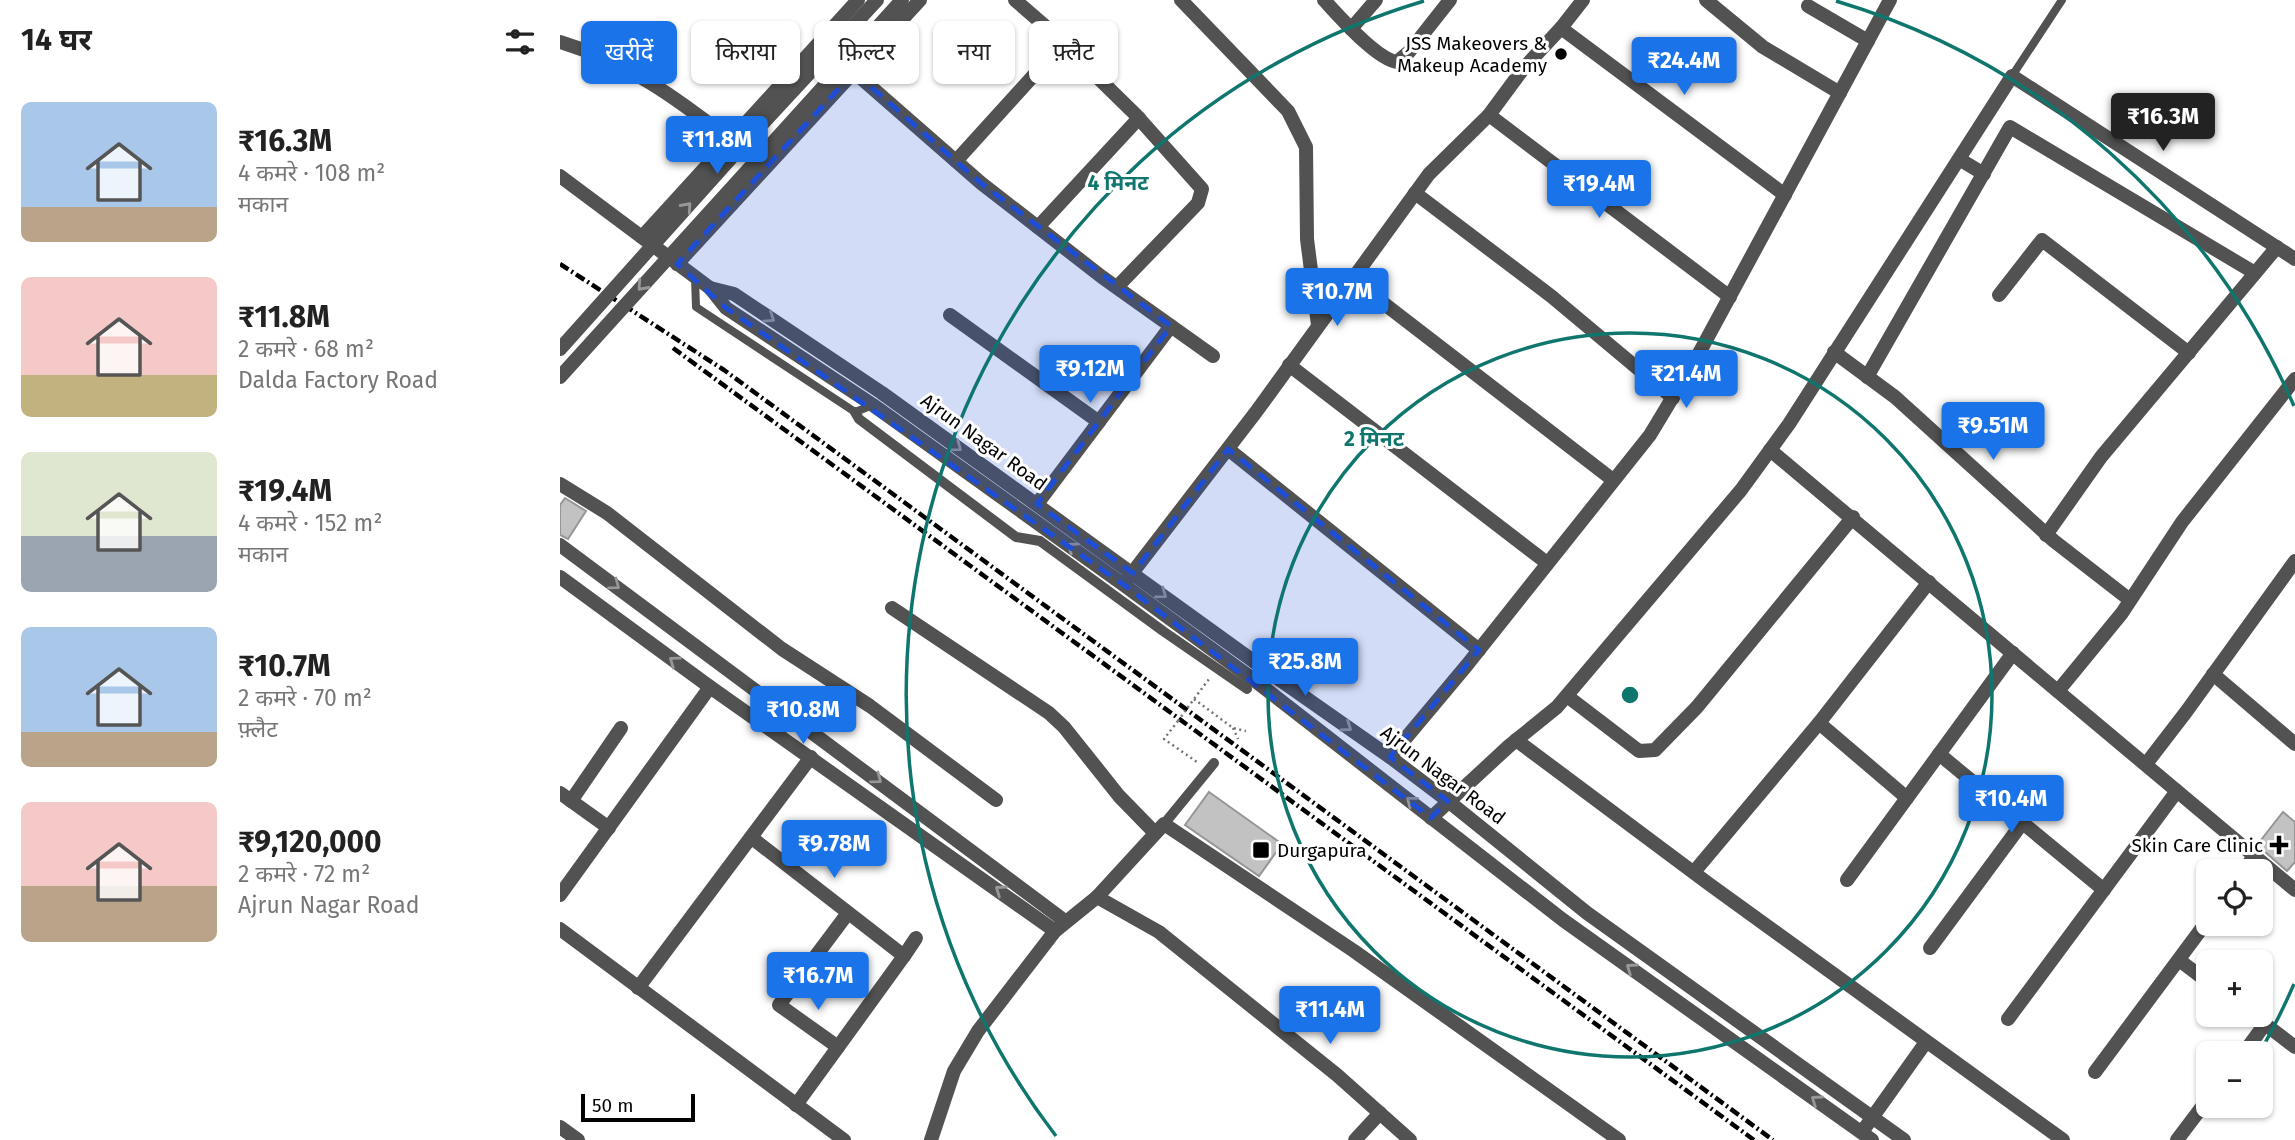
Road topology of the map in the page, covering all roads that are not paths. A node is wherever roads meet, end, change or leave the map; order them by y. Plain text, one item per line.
1 (858, 0) edge
2 (877, 0) edge
3 (902, 0) edge
4 (920, 0) edge
5 (1015, 0) edge
6 (1181, 0) edge
7 (1324, 0) edge
8 (1376, 0) edge
9 (1450, 0) edge
10 (1706, 0) edge
11 (1890, 0) edge
12 (2062, 0) edge
13 (1578, 2) edge
14 (1808, 6) dead end
15 (901, 21) edge
16 (1038, 21) edge
17 (1561, 28) junction
18 (1351, 29) junction
19 (1868, 41) junction
20 (560, 42) edge
21 (2012, 76) junction
22 (1029, 80) edge
23 (843, 84) edge
24 (868, 84) edge
25 (1105, 84) edge
26 (1840, 93) junction
27 (1489, 115) junction
28 (1139, 118) junction
29 (729, 139) junction
30 (1959, 159) junction
31 (956, 161) junction
32 (1983, 174) junction
33 (560, 176) edge
34 (1415, 193) junction
35 (1785, 195) junction
36 (1038, 227) junction
37 (642, 237) junction
38 (2277, 247) junction
39 (2295, 259) edge
40 (677, 264) junction
41 (2255, 273) junction
42 (695, 277) junction
43 (1352, 279) junction
44 (1117, 287) junction
45 (710, 288) junction
46 (1999, 295) dead end
47 (1730, 297) junction
48 (950, 314) dead end
49 (1318, 325) junction
50 (1171, 326) junction
51 (560, 349) edge
52 (1834, 352) junction
53 (2189, 353) junction
54 (1213, 356) dead end
55 (1289, 365) junction
56 (560, 377) edge
57 (1867, 377) junction
58 (2295, 379) edge
59 (1673, 398) junction
60 (873, 405) junction
61 (855, 412) junction
62 (1099, 422) junction
63 (1228, 449) junction
64 (1770, 450) junction
65 (1613, 480) junction
66 (560, 484) edge
67 (1037, 504) junction
68 (1853, 517) junction
69 (2046, 535) junction
70 (560, 545) edge
71 (2295, 561) edge
72 (1547, 563) junction
73 (560, 577) edge
74 (1128, 579) junction
75 (1929, 582) junction
76 (2130, 600) junction
77 (892, 608) dead end
78 (1479, 650) junction
79 (2012, 653) junction
80 (1263, 668) junction
81 (2213, 674) junction
82 (710, 687) junction
83 (2058, 691) junction
84 (1567, 696) junction
85 (1819, 723) junction
86 (621, 728) dead end
87 (1516, 740) junction
88 (2295, 744) edge
89 (1939, 754) junction
90 (811, 757) junction
91 (1390, 757) junction
92 (2146, 764) junction
93 (1211, 767) road end
94 (2177, 791) junction
95 (566, 797) edge
96 (1907, 798) junction
97 (996, 800) dead end
98 (1448, 801) junction
99 (1431, 818) junction
100 (2023, 822) junction
101 (609, 828) junction
102 (1159, 828) junction
103 (752, 838) junction
104 (2254, 856) junction
105 (2252, 859) edge
106 (1694, 872) junction
107 (1847, 880) dead end
108 (2104, 890) junction
109 (2295, 890) edge
110 (560, 895) edge
111 (1097, 897) junction
112 (848, 913) junction
113 (1060, 926) junction
114 (560, 929) edge
115 (2196, 936) edge
116 (916, 938) dead end
117 (1930, 948) dead end
118 (904, 956) junction
119 (2179, 960) junction
120 (2196, 973) edge
121 (638, 988) junction
122 (2008, 1019) dead end
123 (2269, 1027) edge
124 (1926, 1042) junction
125 (838, 1047) junction
126 (2295, 1047) edge
127 (2095, 1072) dead end
128 (796, 1105) junction
129 (1380, 1113) junction
130 (2196, 1114) edge
131 (1872, 1117) junction
132 (560, 1126) edge
133 (1867, 1136) edge
134 (578, 1140) edge
135 (844, 1140) edge
136 (931, 1140) edge
137 (1355, 1140) edge
138 (1410, 1140) edge
139 (1619, 1140) edge
140 (1903, 1140) edge
141 (2063, 1140) edge
142 (2176, 1140) edge

1 - 29 street
51 -> 2 street, bridge
3 -> 56 street, bridge
4 - 15 street
5 - 16 street
6 - 49 street
7 - 18 street
8 - 18 street
9 - 18 street
10 - 26 street
11 - 19 street
12 - 21 lane
13 - 17 street
14 - 19 street
17 - 27 street
17 - 35 street
19 - 26 street
20 - 29 street
21 - 30 street
21 - 38 street
22 - 31 street
23 - 40 street
24 - 31 street
25 - 28 street
26 - 35 street
27 - 34 street
27 - 47 street
28 - 36 street
28 - 44 street
29 - 37 street
30 - 32 street
30 - 52 street
31 - 36 street
32 - 41 street
32 - 57 street
33 - 37 street, Ajrun Nagar Road
34 - 43 street
34 - 59 street
35 - 47 street
36 - 44 street
37 - 40 street, Ajrun Nagar Road
38 - 39 street
38 - 41 street
40 - 42 street, Ajrun Nagar Road
41 - 53 street
42 - 45 street, Ajrun Nagar Road
42 - 61 lane
43 - 49 street
43 - 65 street
44 - 50 street
45 - 60 street, Ajrun Nagar Road
45 -> 67 street, Ajrun Nagar Road
46 - 53 street
47 - 59 street
48 - 62 street
49 - 55 street
50 - 54 street
50 - 62 street
52 - 57 street
52 - 64 street
53 - 69 street
55 - 63 street
55 - 72 street
57 - 69 street
58 - 76 street
59 - 65 street
60 - 61 lane
74 -> 60 street, Ajrun Nagar Road
61 - 80 street
62 - 67 street
63 - 74 street
63 - 78 street
64 - 68 street
64 - 84 street
65 - 72 street
66 - 97 street
67 - 74 street, Ajrun Nagar Road
68 - 75 street
68 - 84 street
69 - 76 street
70 -> 113 street
71 - 81 street
72 - 78 street
82 -> 73 street
74 -> 80 street, Ajrun Nagar Road
99 -> 74 street, Ajrun Nagar Road
75 - 79 street
75 - 85 street
76 - 83 street
77 - 102 street
78 - 91 street
79 - 83 street
79 - 89 street
80 -> 91 street, Ajrun Nagar Road
81 - 88 street
81 - 92 street
82 - 90 street
82 - 101 street
83 - 92 street
84 - 87 street
85 - 96 street
85 - 106 street
86 - 95 street
87 - 98 street
87 - 106 street
89 - 96 street
89 - 100 street
90 - 103 street
113 -> 90 street
91 - 98 street, Ajrun Nagar Road
92 - 94 street
93 - 102 street
94 - 104 street
94 - 108 street
95 - 101 street
96 - 107 street
98 - 99 street
98 - 131 street, Ajrun Nagar Road
133 -> 99 street, Ajrun Nagar Road
100 - 108 street
100 - 117 street
101 - 110 street
102 - 111 street
102 - 139 street
103 - 112 street
103 - 121 street
104 - 105 street
104 - 109 street
106 - 124 street
108 - 122 street
111 - 113 street
111 - 129 street
112 - 118 street
112 - 125 street
113 - 136 street
114 - 121 street
115 - 119 street
116 - 118 street
118 - 125 street
119 - 120 street
119 - 127 street
121 - 128 street
123 - 126 street
124 - 131 street
124 - 141 street
125 - 128 street
128 - 135 street
129 - 137 street
129 - 138 street
130 - 142 street
131 - 133 street
131 - 140 street, Ajrun Nagar Road
132 - 134 street

